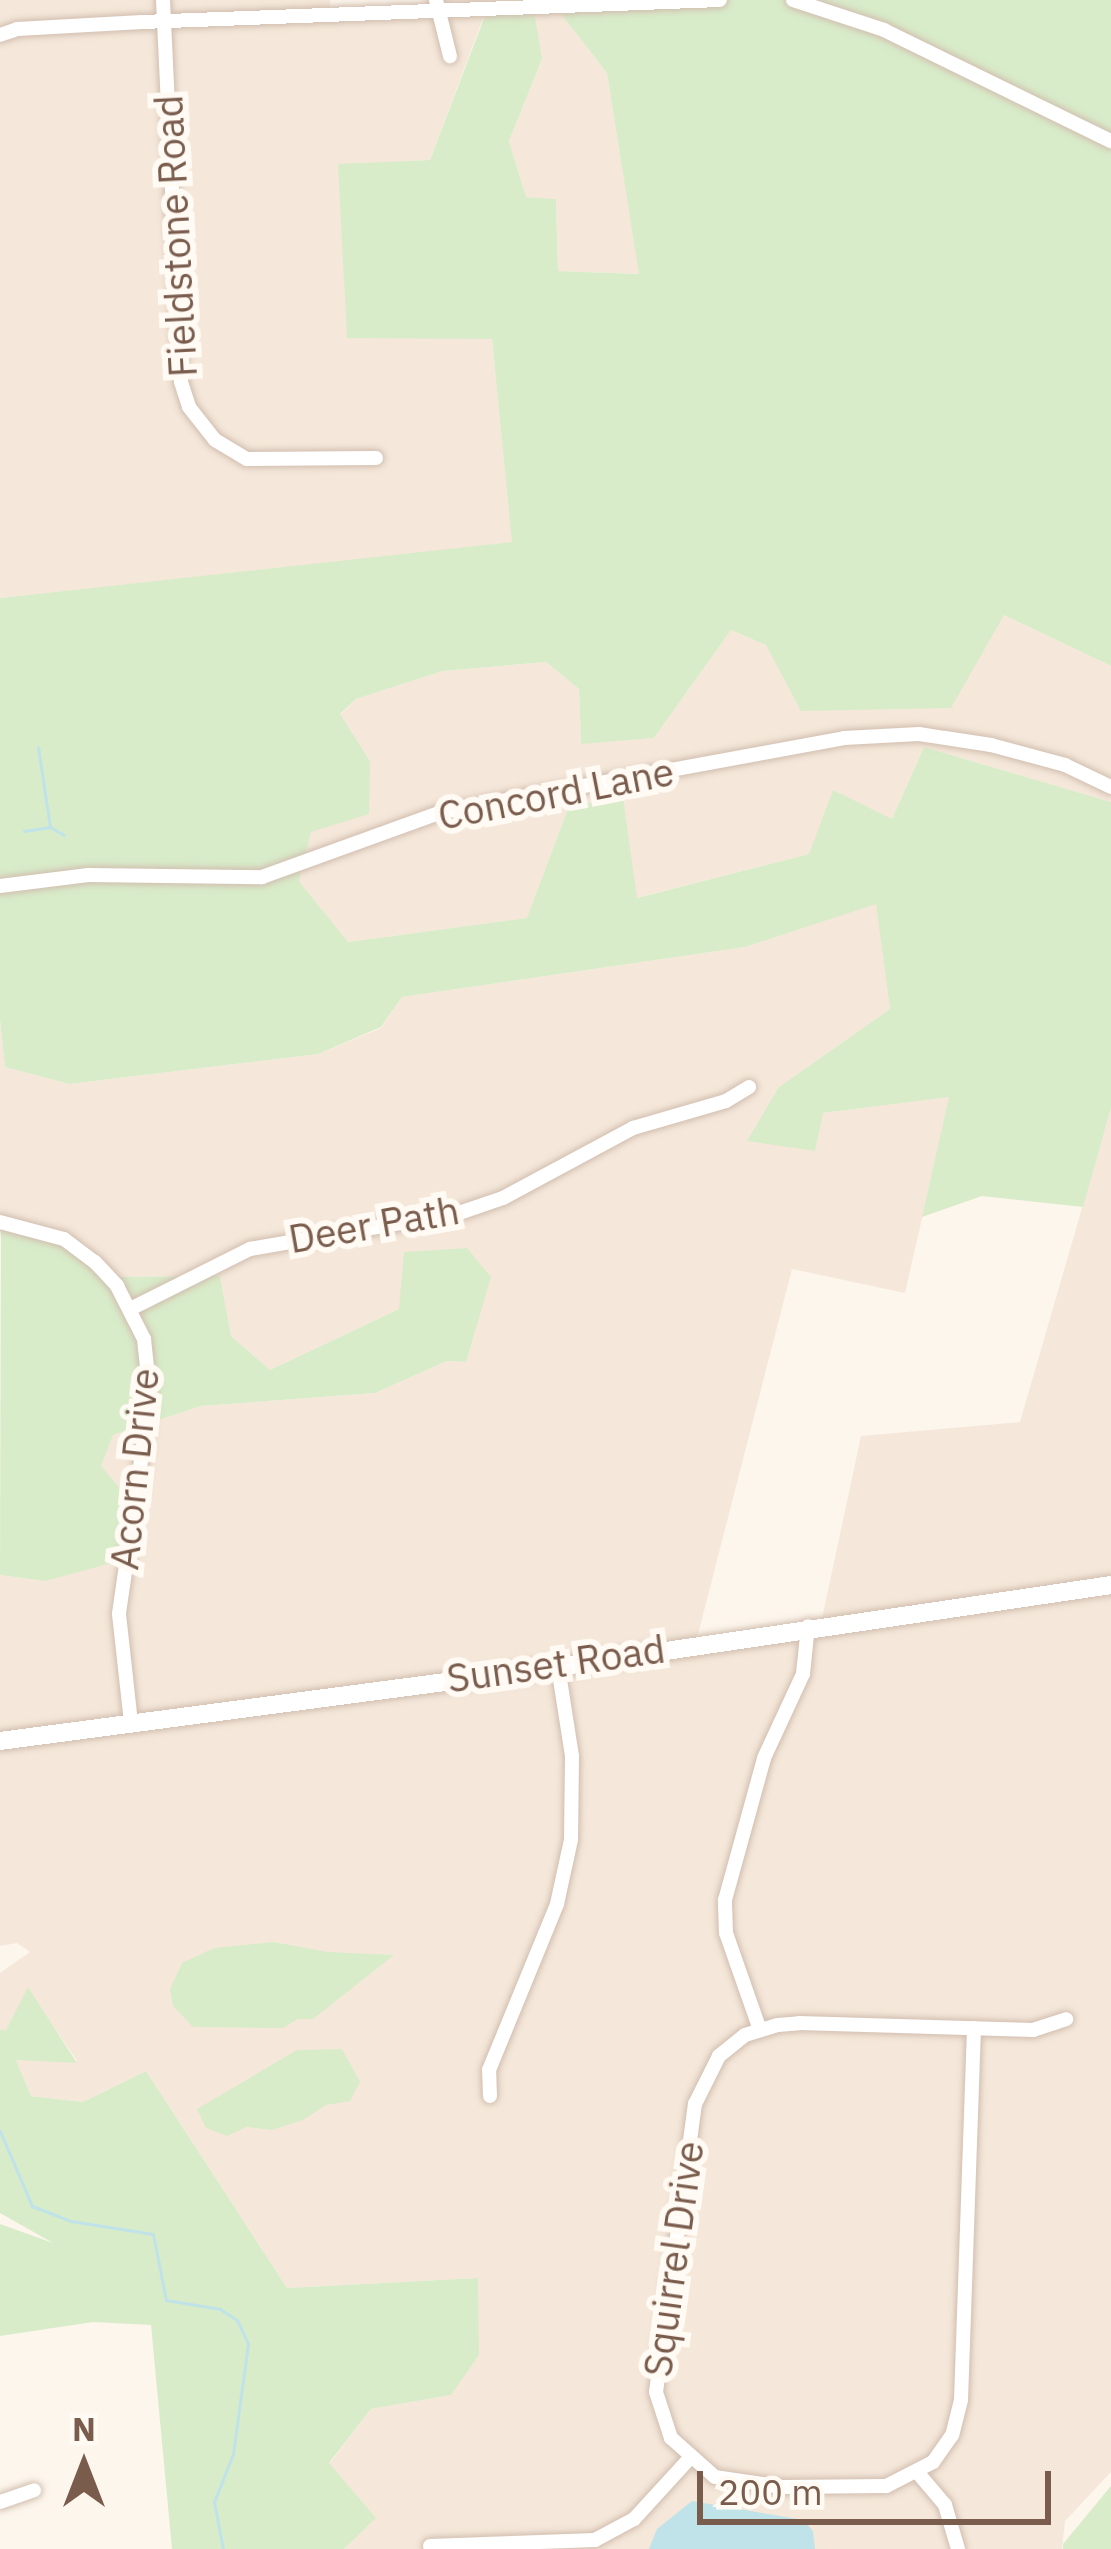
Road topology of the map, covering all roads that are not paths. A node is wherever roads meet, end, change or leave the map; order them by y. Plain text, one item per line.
1 (163, 0) edge
2 (720, 0) edge
3 (794, 0) edge
4 (437, 5) edge
5 (164, 21) junction
6 (0, 35) edge
7 (450, 56) dead end
8 (1111, 141) edge
9 (376, 458) dead end
10 (1111, 787) edge
11 (0, 886) edge
12 (749, 1087) dead end
13 (0, 1222) edge
14 (131, 1309) junction
15 (1111, 1585) edge
16 (808, 1626) junction
17 (558, 1667) junction
18 (131, 1723) junction
19 (0, 1741) edge
20 (1066, 2019) dead end
21 (974, 2028) junction
22 (760, 2030) junction
23 (490, 2096) dead end
24 (688, 2458) junction
25 (918, 2473) junction
26 (34, 2490) dead end
27 (0, 2502) edge
28 (430, 2546) edge
29 (958, 2549) edge

1 - 5 street, Fieldstone Road
2 - 4 street
3 - 8 street
4 - 5 street
4 - 7 street
5 - 6 street
5 - 9 street, Fieldstone Road
10 - 11 street, Concord Lane
12 - 14 street, Deer Path
13 - 14 street, Acorn Drive
14 - 18 street, Acorn Drive
15 - 16 street, Sunset Road
16 - 17 street, Sunset Road
16 - 22 street
17 - 18 street, Sunset Road
17 - 23 street
18 - 19 street, Sunset Road
20 - 21 street
21 - 22 street
21 - 25 street
22 - 24 street, Squirrel Drive
24 - 25 street
24 - 28 street
25 - 29 street
26 - 27 street

